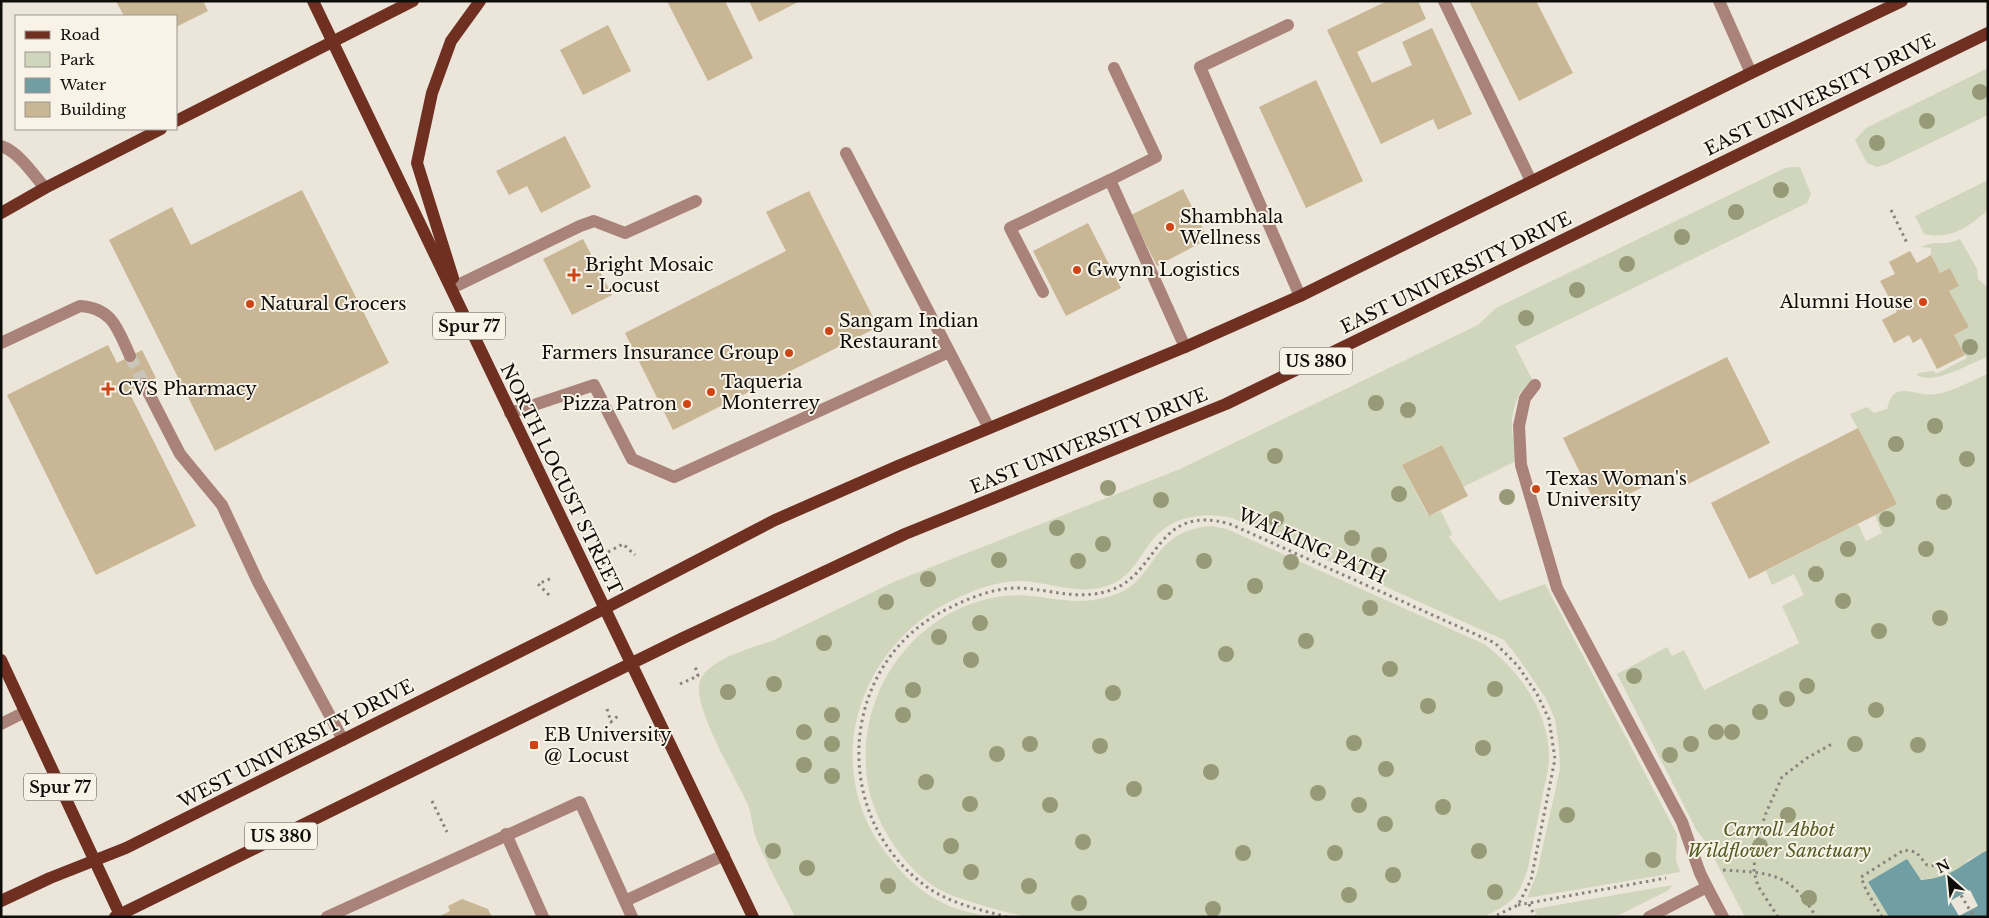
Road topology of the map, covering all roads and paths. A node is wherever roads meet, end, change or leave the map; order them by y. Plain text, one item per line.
1 (313, 1) edge
2 (413, 1) edge
3 (480, 1) edge
4 (1444, 1) edge
5 (1718, 1) edge
6 (1902, 1) edge
7 (1288, 25) dead end
8 (1988, 33) edge
9 (334, 42) junction
10 (1114, 68) dead end
11 (1751, 73) junction
12 (178, 120) edge
13 (160, 130) edge
14 (1, 146) edge
15 (846, 153) dead end
16 (1110, 180) junction
17 (1531, 181) junction
18 (45, 188) junction
19 (696, 201) dead end
20 (1891, 210) dead end
21 (1, 213) edge
22 (1908, 245) dead end
23 (456, 286) junction
24 (1043, 292) dead end
25 (1300, 296) junction
26 (467, 323) junction
27 (1, 342) edge
28 (1185, 347) junction
29 (949, 352) junction
30 (130, 356) tunnel mouth
31 (144, 384) tunnel mouth
32 (1535, 385) dead end
33 (510, 413) junction
34 (989, 428) junction
35 (608, 552) dead end
36 (636, 555) dead end
37 (552, 578) dead end
38 (550, 595) dead end
39 (604, 609) junction
40 (1, 660) edge
41 (632, 664) junction
42 (695, 666) dead end
43 (680, 684) dead end
44 (607, 709) dead end
45 (25, 712) junction
46 (620, 714) dead end
47 (1, 724) edge
48 (343, 740) junction
49 (1832, 744) dead end
50 (432, 801) dead end
51 (447, 832) dead end
52 (506, 834) junction
53 (724, 855) junction
54 (95, 861) junction
55 (1723, 870) dead end
56 (1754, 872) junction
57 (1666, 878) dead end
58 (1708, 887) junction
59 (1, 901) edge
60 (624, 901) junction
61 (1529, 904) junction
62 (1518, 905) junction
63 (119, 916) edge
64 (327, 917) edge
65 (543, 917) edge
66 (632, 917) edge
67 (753, 917) edge
68 (1007, 917) edge
69 (1493, 917) edge
70 (1535, 917) edge
71 (1649, 917) edge
72 (1723, 917) edge
73 (1778, 917) edge
74 (1816, 917) edge
75 (1882, 917) edge
76 (1974, 917) edge

1 - 9 main road, NORTH LOCUST STREET / Spur 77
2 - 9 main road
3 - 23 main road
4 - 17 lane
5 - 11 lane
6 - 11 main road
7 - 25 lane
8 - 41 main road, EAST UNIVERSITY DRIVE / US 380
9 - 12 main road
9 - 26 main road, NORTH LOCUST STREET / Spur 77
10 - 16 lane
11 - 17 main road
13 - 18 main road
14 - 18 lane
15 - 29 lane
16 - 24 lane
16 - 28 lane
17 - 25 main road
18 - 21 main road
19 - 23 lane
20 - 22 path
23 - 26 main road
25 - 28 main road
26 - 33 main road, NORTH LOCUST STREET / Spur 77
27 - 30 lane
28 - 34 main road
29 - 33 lane
29 - 34 lane
31 - 48 lane
32 - 58 lane
33 - 39 main road, NORTH LOCUST STREET / Spur 77
34 - 39 main road
35 - 36 path
37 - 38 path
39 - 41 main road, NORTH LOCUST STREET / Spur 77
39 - 48 main road, WEST UNIVERSITY DRIVE
40 - 45 main road, Spur 77
41 - 53 main road, NORTH LOCUST STREET
41 - 63 main road, US 380
42 - 43 path
44 - 46 path
45 - 47 lane
45 - 54 main road, Spur 77
48 - 54 main road, WEST UNIVERSITY DRIVE
49 - 56 path
50 - 51 path
52 - 60 lane
52 - 64 lane
52 - 65 lane
53 - 60 lane
53 - 67 main road, NORTH LOCUST STREET
54 - 59 main road, WEST UNIVERSITY DRIVE
54 - 63 main road, Spur 77
55 - 56 path
56 - 73 path
56 - 74 path
57 - 61 path
58 - 71 lane
58 - 72 lane
60 - 66 lane
61 - 62 path
61 - 70 path
62 - 68 path, WALKING PATH
62 - 69 path
75 - 76 path

